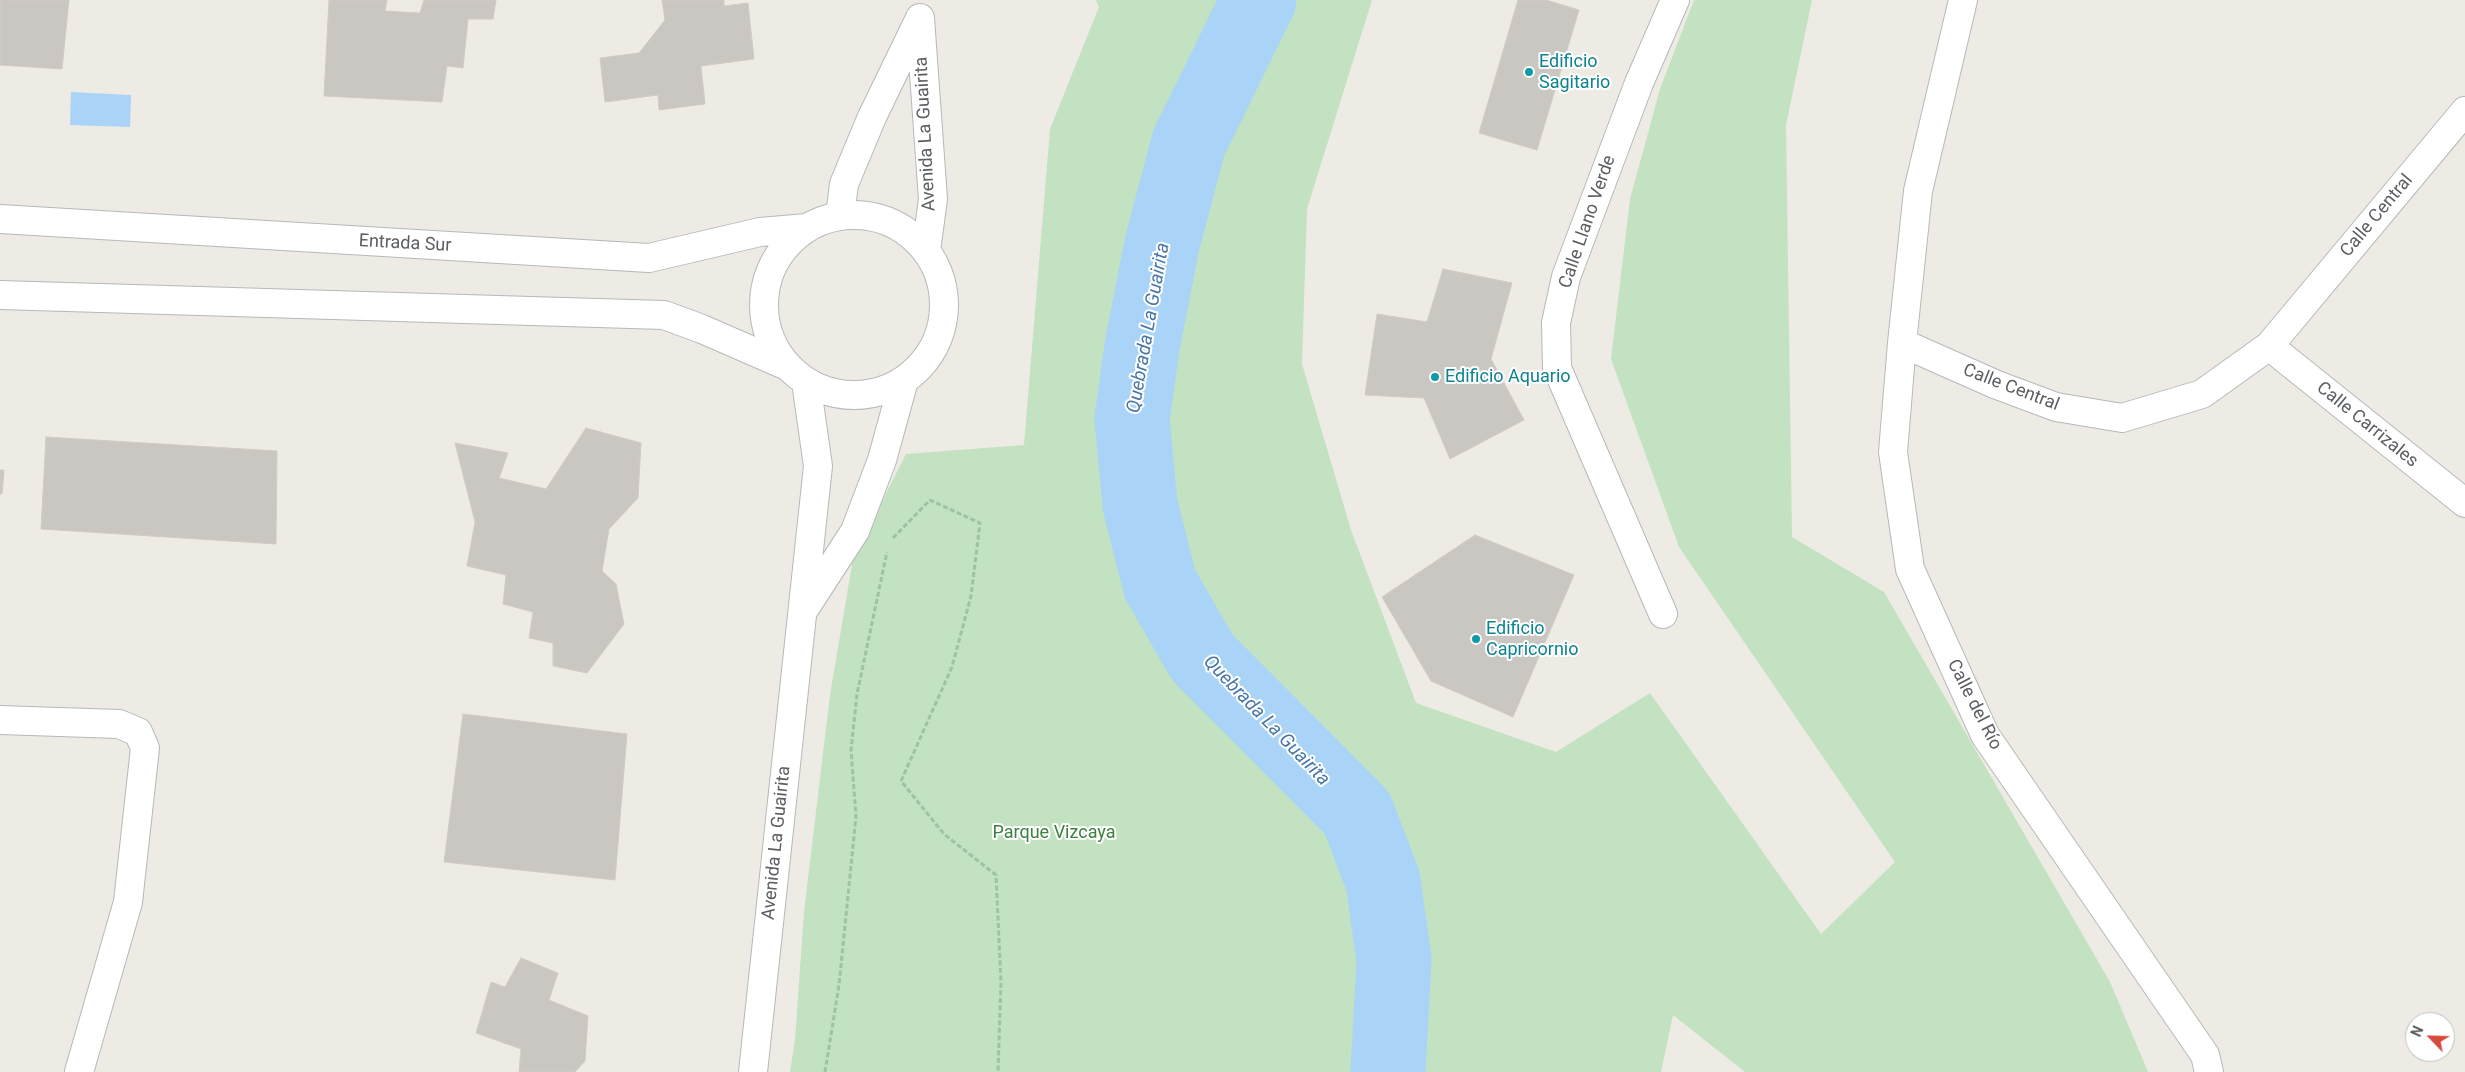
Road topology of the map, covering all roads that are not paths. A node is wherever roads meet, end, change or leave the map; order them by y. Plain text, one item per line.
1 (1675, 0) edge
2 (1963, 0) edge
3 (922, 9) edge
4 (2465, 111) edge
5 (840, 216) junction
6 (0, 219) edge
7 (807, 228) junction
8 (926, 251) junction
9 (0, 294) edge
10 (1902, 343) junction
11 (2269, 346) junction
12 (796, 374) junction
13 (904, 380) junction
14 (2465, 503) edge
15 (801, 613) junction
16 (1663, 614) dead end
17 (0, 720) edge
18 (78, 1072) edge
19 (753, 1072) edge
20 (2209, 1072) edge

1 - 16 street, Calle Llano Verde
2 - 10 street
3 - 5 street, Avenida La Guairita
3 - 8 street, Avenida La Guairita
4 - 11 street, Calle Central
5 - 7 street, Avenida La Guairita
5 - 8 street, Avenida La Guairita
6 - 7 street, Entrada Sur
7 - 12 street, Avenida La Guairita
8 - 13 street, Avenida La Guairita
9 - 12 street
10 - 11 street, Calle Central
10 - 20 street, Calle del Río
11 - 14 street, Calle Carrizales
12 - 13 street, Avenida La Guairita
12 - 15 street, Avenida La Guairita
13 - 15 street, Avenida La Guairita
15 - 19 street, Avenida La Guairita
17 - 18 street

